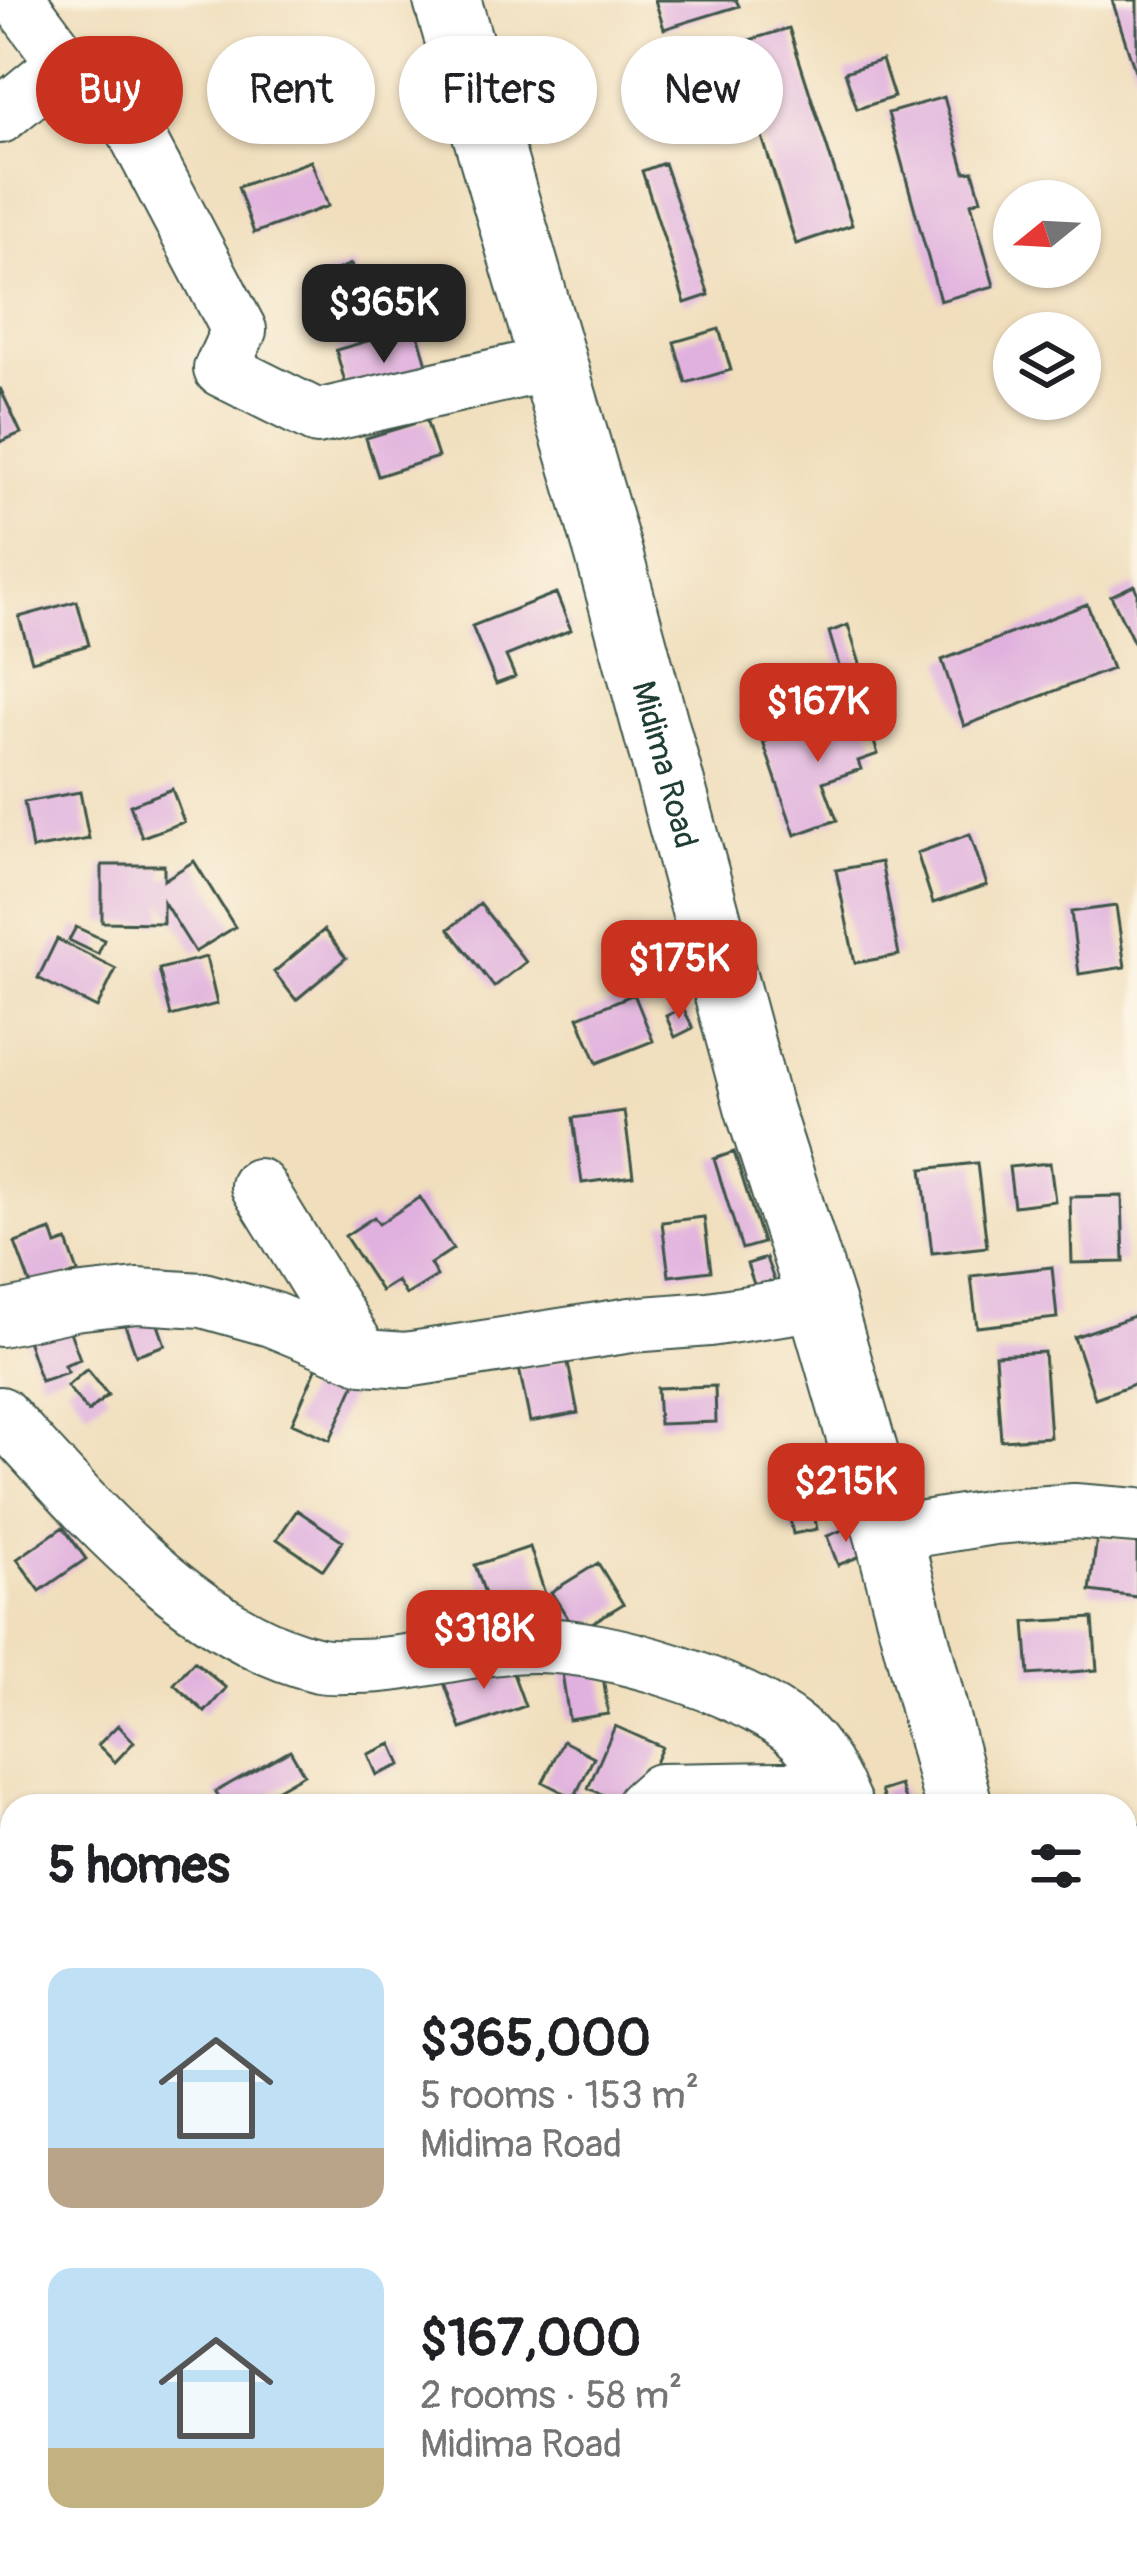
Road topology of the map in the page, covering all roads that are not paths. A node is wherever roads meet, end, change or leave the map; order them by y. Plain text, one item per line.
1 (18, 0) edge
2 (447, 0) edge
3 (45, 36) edge
4 (36, 87) edge
5 (0, 116) edge
6 (141, 144) edge
7 (553, 363) junction
8 (258, 1186) dead end
9 (821, 1302) junction
10 (0, 1319) edge
11 (363, 1357) junction
12 (0, 1414) edge
13 (1137, 1516) edge
14 (888, 1534) junction
15 (657, 1794) edge
16 (750, 1794) edge
17 (839, 1794) edge
18 (967, 1794) edge

1 - 3 street
2 - 7 main road, Midima Road
4 - 5 street
6 - 7 street
7 - 9 main road, Midima Road
8 - 11 street
9 - 11 street
9 - 14 main road, Midima Road
10 - 11 street
12 - 17 street
13 - 14 street
14 - 18 main road, Midima Road
15 - 16 street

